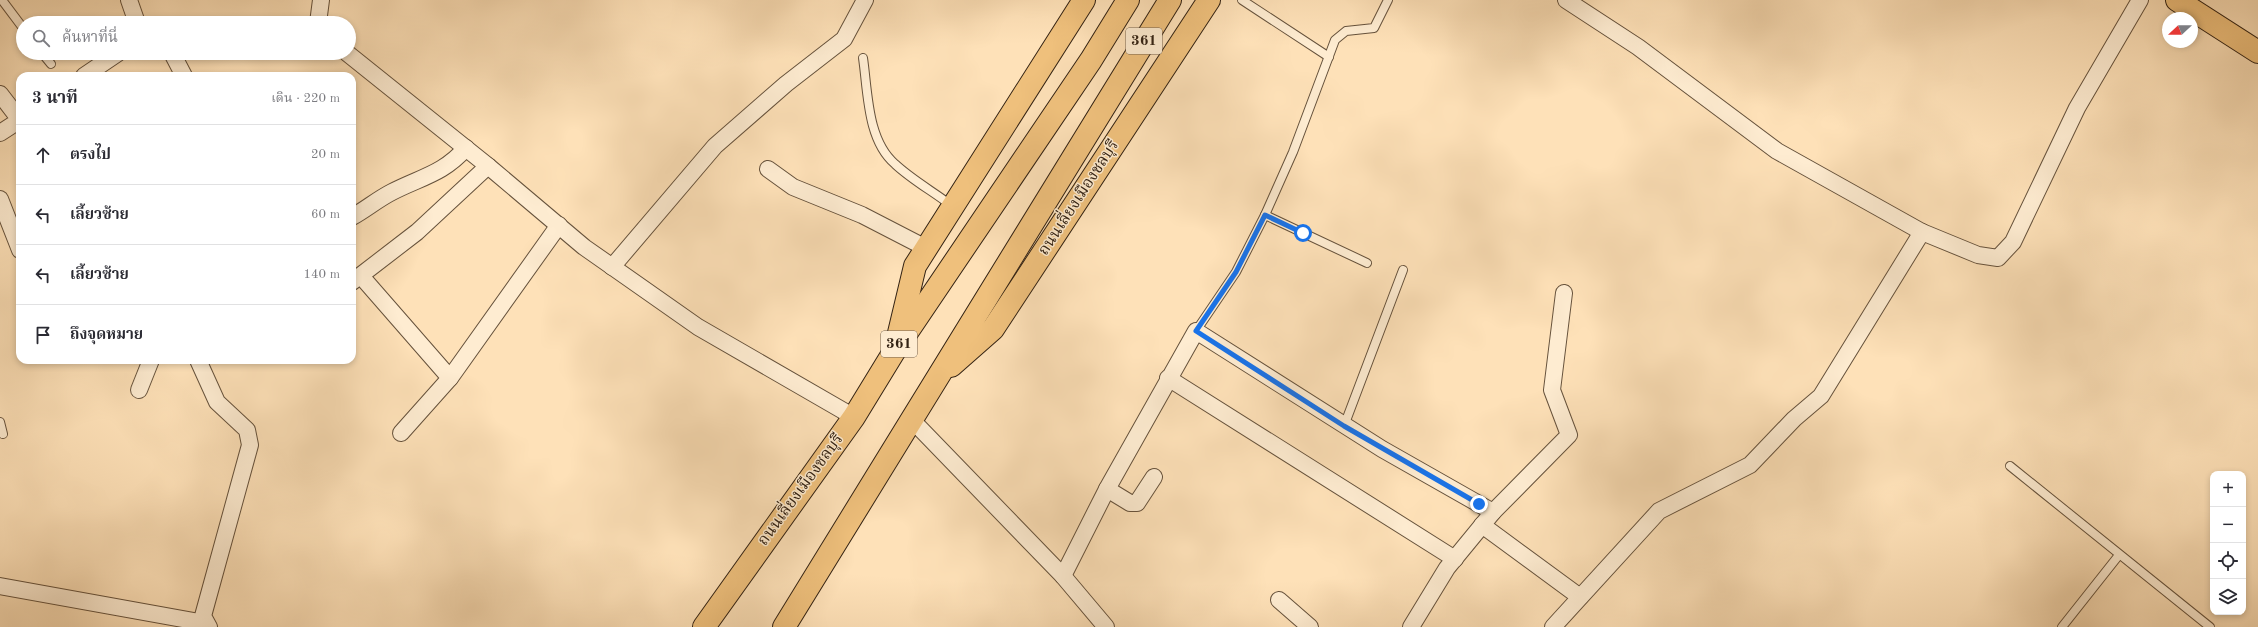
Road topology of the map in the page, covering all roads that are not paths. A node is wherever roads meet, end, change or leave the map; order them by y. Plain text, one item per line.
1 (2, 0) edge
2 (129, 0) edge
3 (321, 0) edge
4 (865, 0) edge
5 (1084, 0) edge
6 (1128, 0) edge
7 (1170, 0) edge
8 (1209, 0) edge
9 (1242, 0) edge
10 (1388, 0) edge
11 (1566, 0) edge
12 (2140, 0) edge
13 (2177, 0) edge
14 (135, 16) edge
15 (319, 16) edge
16 (16, 19) edge
17 (2258, 52) edge
18 (1329, 57) junction
19 (863, 58) dead end
20 (48, 60) edge
21 (108, 60) edge
22 (176, 60) edge
23 (356, 60) edge
24 (51, 64) dead end
25 (90, 72) edge
26 (182, 72) edge
27 (0, 94) edge
28 (16, 115) edge
29 (16, 123) edge
30 (0, 133) edge
31 (466, 148) junction
32 (488, 166) junction
33 (768, 169) dead end
34 (0, 200) edge
35 (953, 206) junction
36 (356, 214) edge
37 (1265, 215) junction
38 (559, 225) junction
39 (1922, 232) junction
40 (16, 240) edge
41 (926, 248) junction
42 (1367, 263) dead end
43 (612, 267) junction
44 (1403, 270) dead end
45 (356, 279) edge
46 (1564, 294) dead end
47 (1196, 331) junction
48 (895, 350) junction
49 (149, 364) edge
50 (200, 364) edge
51 (450, 378) junction
52 (1168, 378) junction
53 (934, 382) junction
54 (139, 390) dead end
55 (854, 417) junction
56 (911, 419) junction
57 (0, 422) edge
58 (1344, 426) junction
59 (401, 433) dead end
60 (3, 434) dead end
61 (2010, 466) dead end
62 (1154, 477) dead end
63 (1107, 489) junction
64 (1493, 512) junction
65 (1482, 525) junction
66 (2119, 555) junction
67 (1455, 559) junction
68 (1063, 576) junction
69 (0, 586) edge
70 (1580, 597) junction
71 (1279, 600) dead end
72 (207, 625) edge
73 (1103, 626) edge
74 (704, 627) edge
75 (784, 627) edge
76 (1310, 627) edge
77 (1412, 627) edge
78 (1553, 627) edge
79 (2062, 627) edge
80 (2210, 627) edge

1 - 16 lane
2 - 14 street
3 - 15 street
4 - 43 street
5 - 35 main road, ถนนเลี่ยงเมืองชลบุรี / 361
6 - 48 main road, ถนนเลี่ยงเมืองชลบุรี / 361
7 - 53 main road, ถนนเลี่ยงเมืองชลบุรี / 361
8 - 53 main road, ถนนเลี่ยงเมืองชลบุรี / 361
9 - 18 lane
10 - 18 lane
11 - 39 street
12 - 39 street
13 - 17 main road
18 - 37 lane
19 - 35 lane
20 - 24 lane
21 - 25 street
22 - 26 street
23 - 31 street
27 - 28 street
29 - 30 street
31 - 32 street
31 - 36 street
32 - 38 street
32 - 45 street
33 - 41 street
34 - 40 street
35 - 41 main road, ถนนเลี่ยงเมืองชลบุรี / 361
37 - 42 lane
37 - 47 lane
38 - 43 street
38 - 51 street
39 - 70 street
41 - 48 main road, ถนนเลี่ยงเมืองชลบุรี / 361
43 - 55 street
44 - 58 lane
45 - 51 street
46 - 64 street
47 - 52 street
47 - 58 street
48 - 55 main road, ถนนเลี่ยงเมืองชลบุรี / 361
49 - 54 street
50 - 72 street
51 - 59 street
52 - 63 street
52 - 67 street
53 - 56 main road, ถนนเลี่ยงเมืองชลบุรี / 361
55 - 74 main road, ถนนเลี่ยงเมืองชลบุรี / 361
56 - 68 street
56 - 75 main road, ถนนเลี่ยงเมืองชลบุรี / 361
57 - 60 lane
58 - 64 street
61 - 66 lane
62 - 63 street
63 - 68 street
64 - 65 street
65 - 67 street
65 - 70 street
66 - 79 lane
66 - 80 lane
67 - 77 street
68 - 73 street
69 - 72 street
70 - 78 street
71 - 76 street

